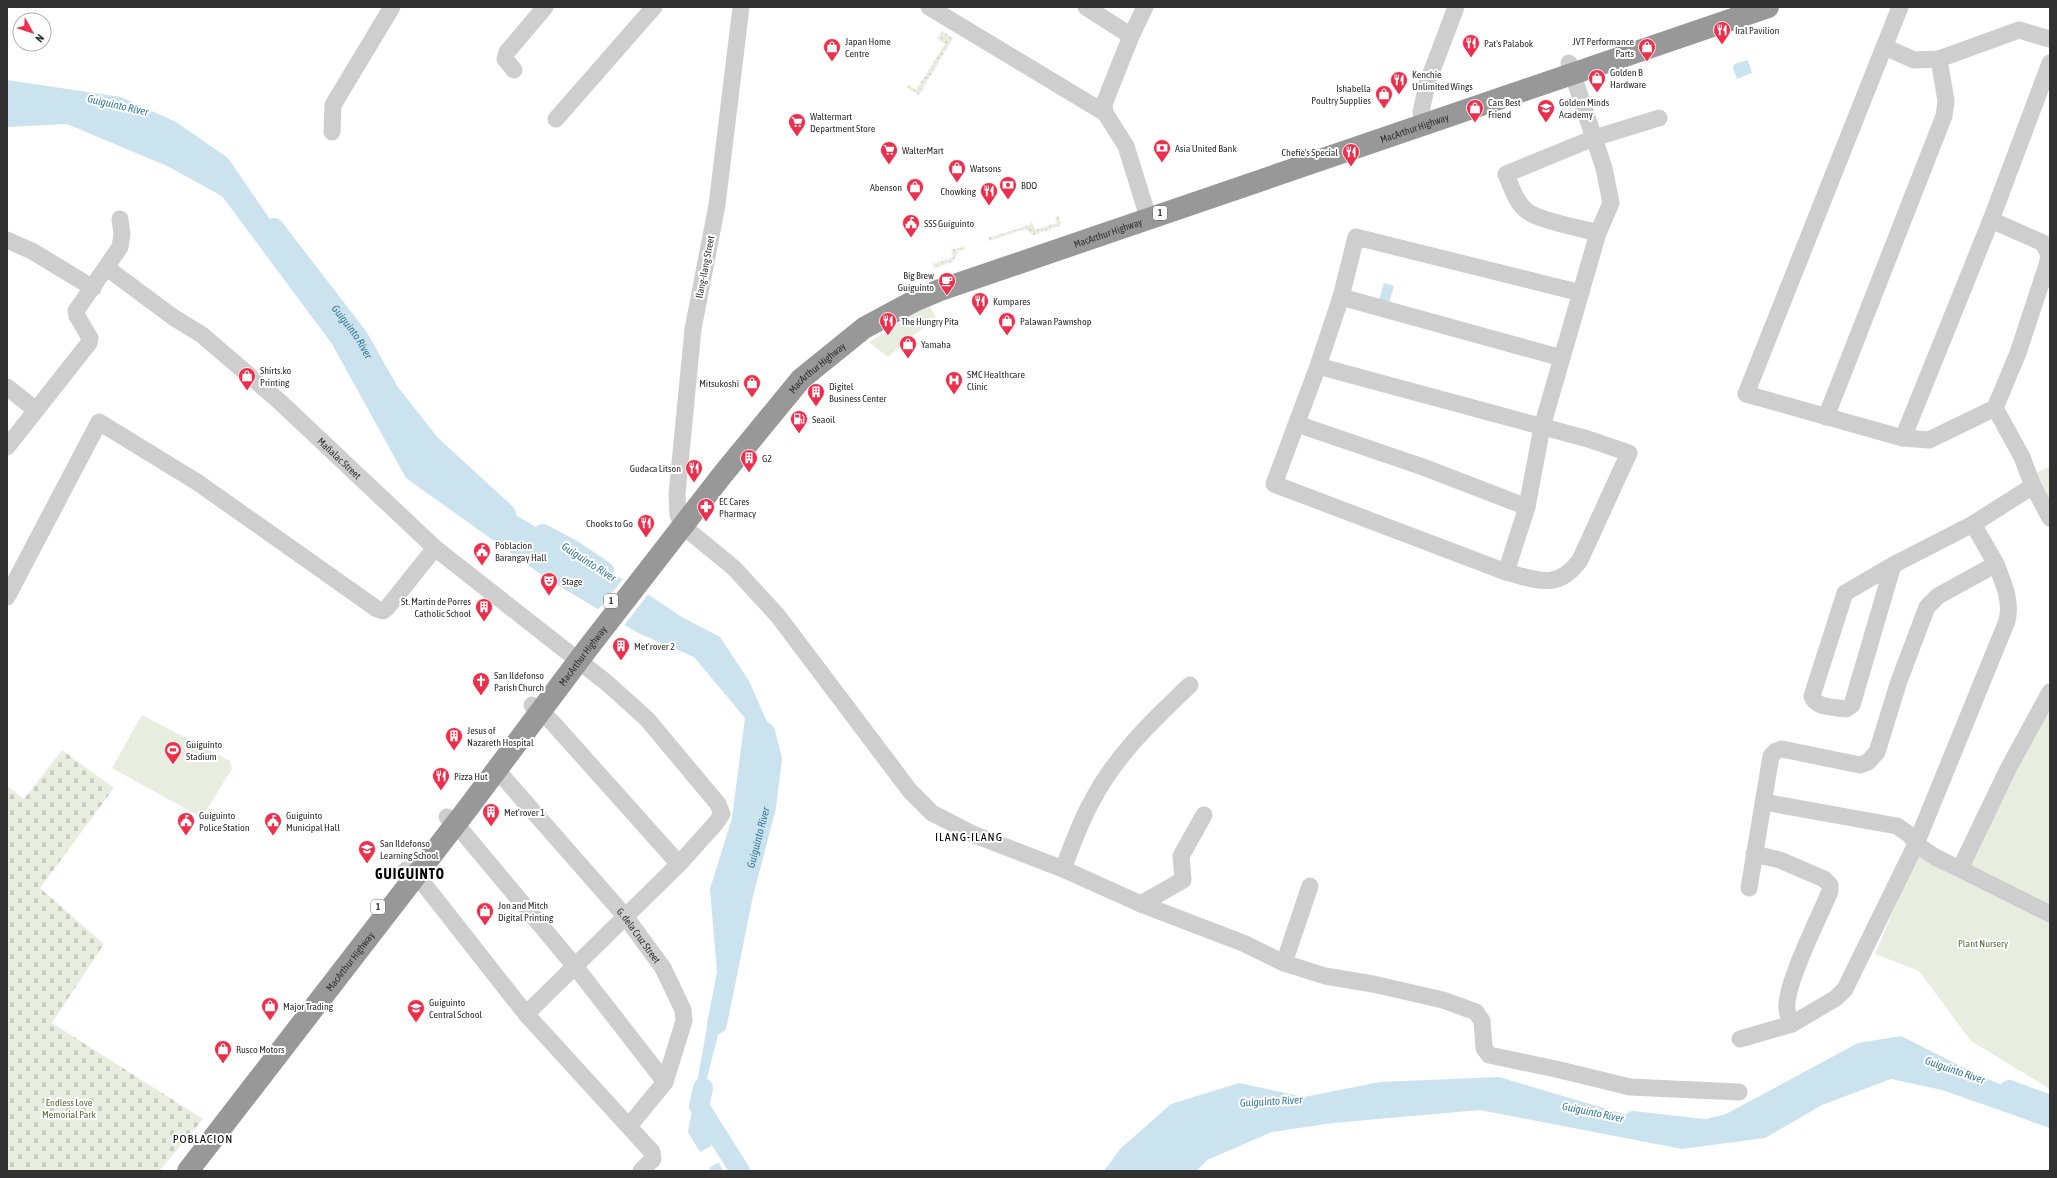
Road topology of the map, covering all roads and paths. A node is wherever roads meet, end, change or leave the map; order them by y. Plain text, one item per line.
1 (392, 7) edge
2 (546, 7) edge
3 (654, 7) edge
4 (741, 7) edge
5 (929, 7) edge
6 (1145, 7) edge
7 (1456, 7) edge
8 (1900, 7) edge
9 (1749, 9) edge
10 (1096, 10) edge
11 (1131, 36) junction
12 (2050, 39) edge
13 (1885, 47) junction
14 (1939, 59) junction
15 (2050, 62) edge
16 (1571, 68) junction
17 (514, 70) dead end
18 (1105, 113) junction
19 (1424, 118) junction
20 (1659, 118) dead end
21 (556, 119) dead end
22 (332, 132) dead end
23 (1594, 138) junction
24 (1147, 213) junction
25 (120, 220) dead end
26 (1991, 220) junction
27 (1598, 233) junction
28 (7, 240) edge
29 (107, 268) junction
30 (93, 288) junction
31 (1581, 293) junction
32 (1341, 297) junction
33 (1562, 358) junction
34 (1318, 366) junction
35 (7, 387) edge
36 (1995, 408) junction
37 (36, 410) junction
38 (1826, 417) junction
39 (1297, 424) junction
40 (1542, 426) junction
41 (1903, 438) junction
42 (7, 446) edge
43 (2033, 486) junction
44 (1527, 507) junction
45 (2050, 518) edge
46 (681, 521) junction
47 (1973, 524) junction
48 (435, 548) junction
49 (1996, 564) junction
50 (1893, 565) junction
51 (1506, 572) junction
52 (7, 597) edge
53 (579, 650) junction
54 (1190, 685) dead end
55 (2050, 692) edge
56 (536, 708) junction
57 (497, 770) junction
58 (1764, 802) junction
59 (1204, 815) dead end
60 (452, 821) junction
61 (1916, 844) junction
62 (1754, 854) junction
63 (679, 864) junction
64 (1063, 868) junction
65 (1960, 869) junction
66 (411, 874) junction
67 (1310, 886) dead end
68 (1749, 888) dead end
69 (1141, 904) junction
70 (2050, 914) edge
71 (625, 916) junction
72 (1284, 964) junction
73 (574, 965) junction
74 (526, 1014) junction
75 (1792, 1024) junction
76 (1740, 1039) dead end
77 (665, 1082) junction
78 (1739, 1092) dead end
79 (629, 1126) junction
80 (172, 1171) edge
81 (188, 1171) edge
82 (641, 1171) edge

1 - 22 street
2 - 17 street
3 - 21 street
4 - 46 street, Ilang-ilang Street
5 - 18 street
6 - 11 street
7 - 19 street
8 - 13 street
9 - 16 highway, MacArthur Highway / 1
10 - 11 street
11 - 18 street
12 - 14 street
13 - 14 street
13 - 38 street
14 - 38 street
15 - 26 street
16 - 19 highway, MacArthur Highway / 1
16 - 23 street
18 - 24 street
19 - 24 highway, MacArthur Highway / 1
20 - 23 street
23 - 27 street
23 - 27 street
24 - 46 highway, MacArthur Highway / 1
25 - 29 street
26 - 36 street
26 - 41 street
27 - 31 street
28 - 30 street
29 - 30 street
29 - 48 street, Mañalac Street
30 - 37 street
31 - 32 street
31 - 33 street
32 - 33 street
32 - 34 street
33 - 40 street
34 - 39 street
34 - 40 street
35 - 37 street
36 - 41 street
36 - 43 street
37 - 42 street
38 - 41 street
39 - 44 street
39 - 51 street
40 - 44 street
40 - 51 street
43 - 45 street
43 - 47 street
44 - 51 street
46 - 53 highway, MacArthur Highway / 1
46 - 64 street
47 - 49 street
47 - 50 street
48 - 52 street
48 - 53 street, Mañalac Street
49 - 58 street
49 - 61 street
50 - 50 street
53 - 56 highway, MacArthur Highway / 1
53 - 63 street, Mañalac Street
54 - 64 street
55 - 65 street
56 - 57 highway, MacArthur Highway / 1
56 - 60 highway, MacArthur Highway / 1
56 - 63 street
57 - 60 highway, MacArthur Highway / 1
57 - 71 street, G. dela Cruz Street
58 - 61 street
58 - 62 street
59 - 69 street
60 - 66 highway, MacArthur Highway / 1
60 - 73 street
61 - 65 street
61 - 75 street
62 - 68 street
62 - 75 street
63 - 71 street
64 - 69 street
65 - 70 street
66 - 74 street
66 - 80 highway, MacArthur Highway / 1
66 - 81 highway, MacArthur Highway / 1
67 - 72 street
69 - 72 street
71 - 73 street
71 - 77 street, G. dela Cruz Street
72 - 78 street
73 - 74 street
73 - 77 street
74 - 79 street
75 - 76 street
77 - 79 street, G. dela Cruz Street
79 - 82 street

